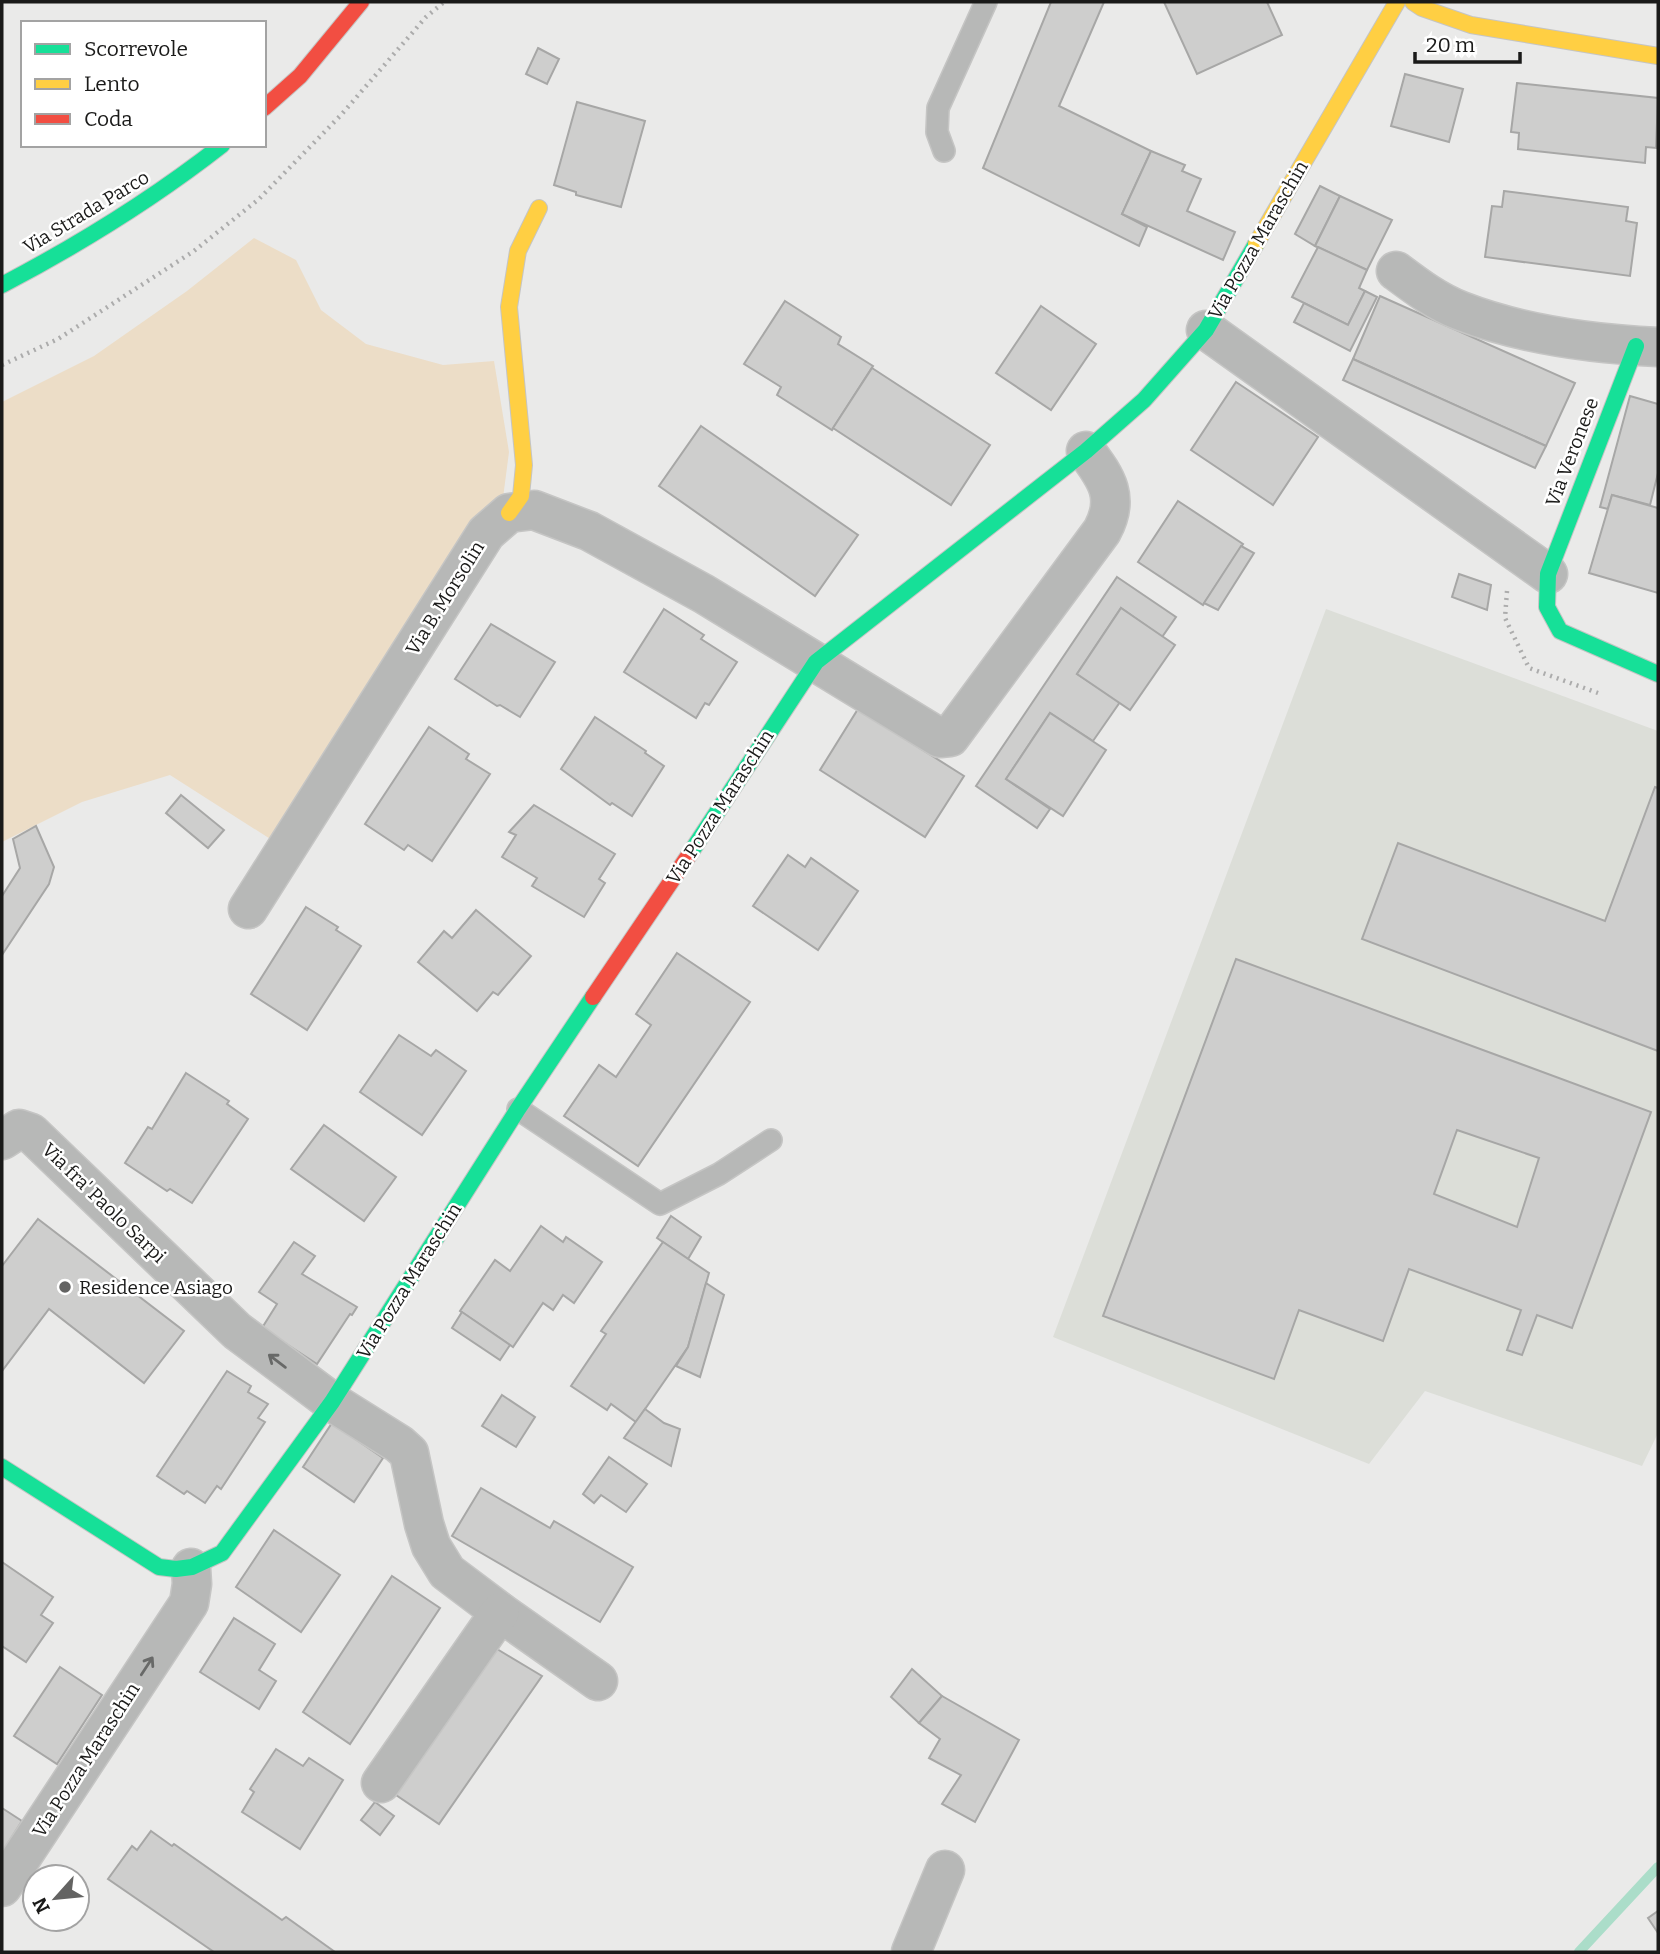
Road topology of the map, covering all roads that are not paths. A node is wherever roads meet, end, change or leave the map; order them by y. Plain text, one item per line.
1 (361, 2) edge
2 (986, 2) edge
3 (1397, 2) edge
4 (1413, 2) edge
5 (1658, 56) edge
6 (266, 106) edge
7 (219, 147) edge
8 (944, 151) dead end
9 (539, 208) dead end
10 (1396, 271) dead end
11 (2, 285) edge
12 (1206, 330) junction
13 (1647, 346) edge
14 (1086, 451) junction
15 (509, 513) junction
16 (1548, 574) junction
17 (816, 662) junction
18 (1658, 674) edge
19 (248, 909) dead end
20 (517, 1109) junction
21 (2, 1140) edge
22 (771, 1140) dead end
23 (332, 1402) junction
24 (2, 1467) edge
25 (191, 1568) junction
26 (500, 1612) junction
27 (598, 1681) dead end
28 (381, 1783) dead end
29 (945, 1870) dead end
30 (2, 1887) edge
31 (911, 1952) edge

1 - 6 street
2 - 8 lane
3 - 12 street, Via Pozza Maraschin
4 - 5 street
7 - 11 street, Via Strada Parco
9 - 15 street
10 - 13 street
12 - 14 street, Via Pozza Maraschin
12 - 16 street
13 - 16 street, Via Veronese
14 - 17 street, Via Pozza Maraschin
14 - 17 street
15 - 17 street
15 - 19 street, Via B. Morsolin
16 - 18 street
17 - 20 street, Via Pozza Maraschin
20 - 22 lane
20 - 23 street, Via Pozza Maraschin
23 -> 21 street, Via fra' Paolo Sarpi
23 - 25 street, Via Pozza Maraschin
23 - 26 street
24 - 25 street
30 -> 25 street, Via Pozza Maraschin
26 - 27 street
26 - 28 street
29 - 31 street

